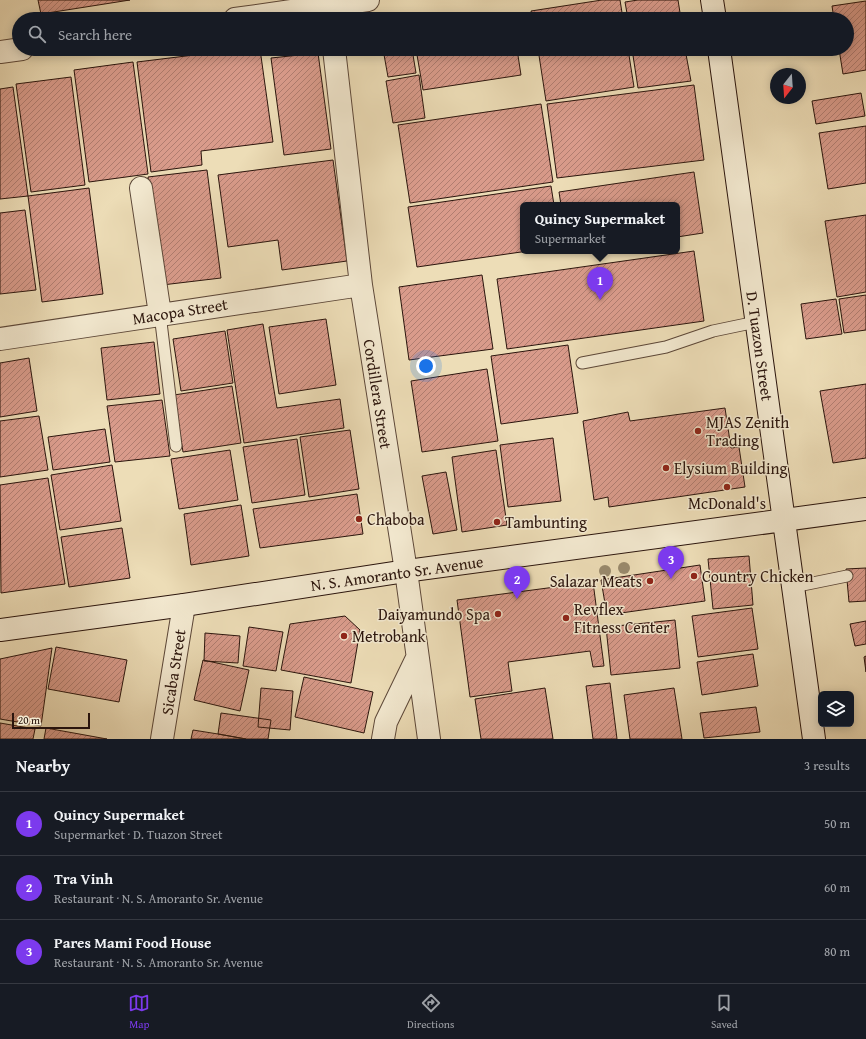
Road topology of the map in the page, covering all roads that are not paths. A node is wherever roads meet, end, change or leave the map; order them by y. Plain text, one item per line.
1 (368, 0) edge
2 (712, 0) edge
3 (329, 8) edge
4 (295, 12) edge
5 (714, 12) edge
6 (12, 50) edge
7 (0, 52) edge
8 (335, 56) edge
9 (720, 56) edge
10 (141, 188) dead end
11 (361, 285) junction
12 (160, 314) junction
13 (756, 322) junction
14 (0, 339) edge
15 (582, 363) dead end
16 (176, 446) dead end
17 (866, 508) edge
18 (784, 520) junction
19 (406, 571) junction
20 (847, 576) dead end
21 (793, 587) junction
22 (184, 604) junction
23 (0, 630) edge
24 (417, 658) junction
25 (162, 739) edge
26 (383, 739) edge
27 (429, 739) edge
28 (814, 739) edge

1 - 3 street
2 - 5 street
3 - 4 street
6 - 7 street
8 - 11 street, Cordillera Street
9 - 13 street, D. Tuazon Street
10 - 12 street
11 - 12 street, Macopa Street
11 - 19 street, Cordillera Street
12 - 14 street, Macopa Street
12 - 16 lane
13 - 15 lane
13 - 18 street, D. Tuazon Street
17 - 18 street, N. S. Amoranto Sr. Avenue
18 - 19 street, N. S. Amoranto Sr. Avenue
18 - 21 street, D. Tuazon Street
19 - 22 street, N. S. Amoranto Sr. Avenue
19 - 24 street, Cordillera Street
20 - 21 lane
21 - 28 street, D. Tuazon Street
22 - 23 street, N. S. Amoranto Sr. Avenue
22 - 25 street, Sicaba Street
24 - 26 street
24 - 27 street, Cordillera Street

